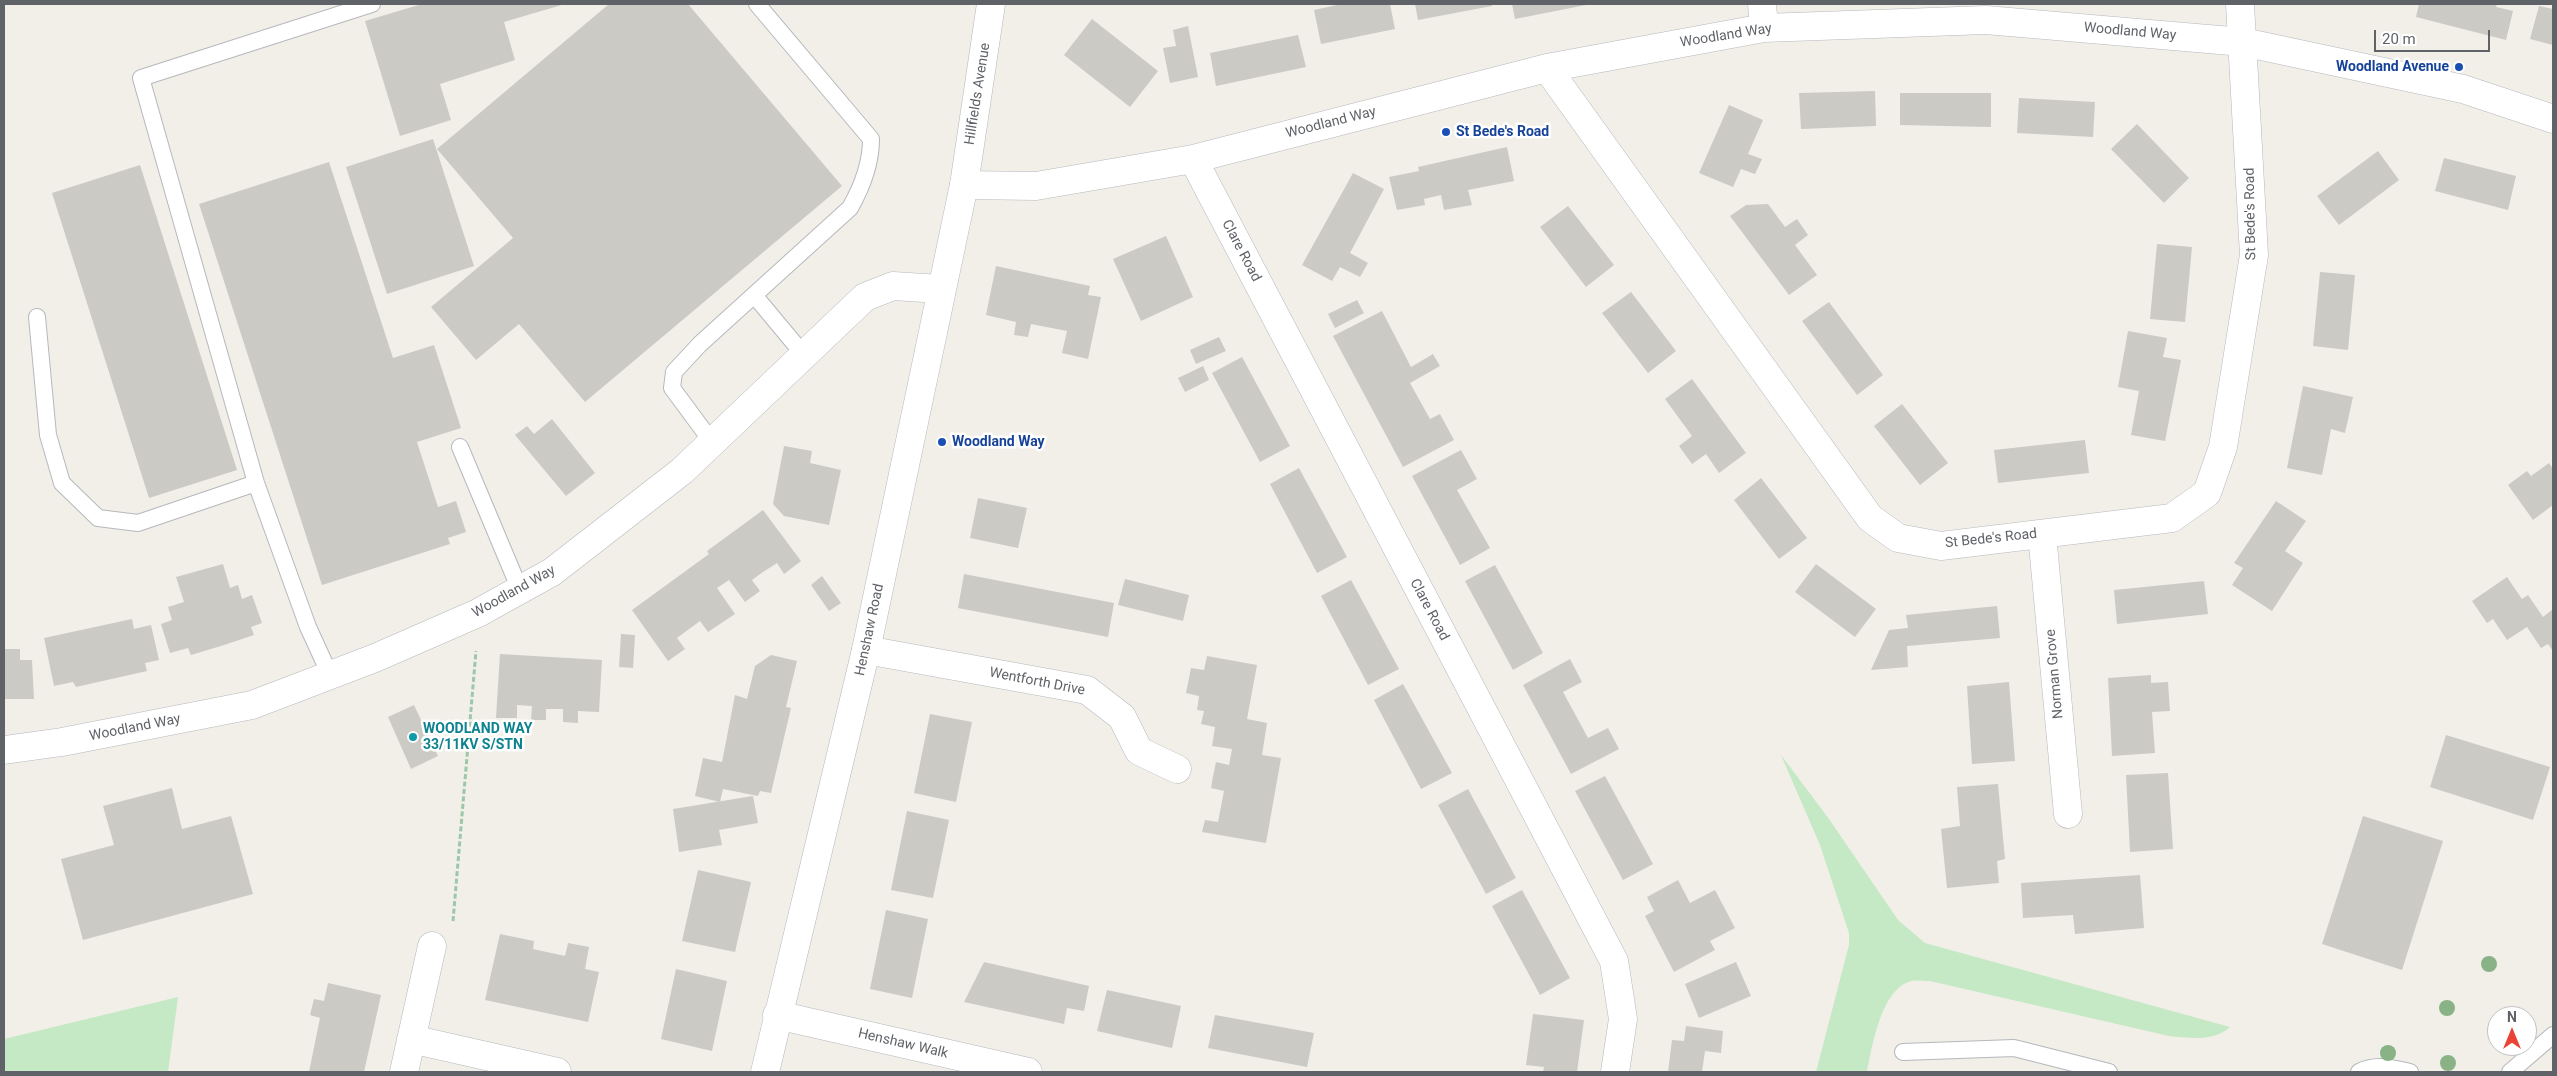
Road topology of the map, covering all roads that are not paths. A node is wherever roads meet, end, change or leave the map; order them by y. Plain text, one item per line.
1 (372, 4) edge
2 (757, 4) edge
3 (991, 4) edge
4 (2240, 4) edge
5 (1763, 16) edge
6 (2243, 42) junction
7 (1546, 68) junction
8 (2553, 119) edge
9 (1193, 159) junction
10 (964, 185) junction
11 (940, 289) junction
12 (754, 295) junction
13 (37, 317) dead end
14 (804, 355) junction
15 (712, 442) junction
16 (460, 447) dead end
17 (256, 484) junction
18 (2042, 534) junction
19 (520, 590) junction
20 (866, 650) junction
21 (330, 675) junction
22 (4, 750) edge
23 (1177, 769) dead end
24 (2068, 814) dead end
25 (432, 946) road end
26 (777, 1015) junction
27 (2553, 1035) edge
28 (411, 1039) junction
29 (1903, 1052) dead end
30 (404, 1072) edge
31 (557, 1072) edge
32 (765, 1072) edge
33 (1028, 1072) edge
34 (1615, 1072) edge
35 (2109, 1072) edge
36 (2359, 1072) edge
37 (2410, 1072) edge
38 (2510, 1072) edge

1 - 17 lane
2 - 12 lane
3 - 10 street, Hillfields Avenue
4 - 6 street, St Bede's Road
5 - 6 street, Woodland Way
5 - 7 street, Woodland Way
6 - 8 street, Woodland Way
6 - 18 street, St Bede's Road
7 - 9 street, Woodland Way
7 - 18 street, St Bede's Road
9 - 10 street, Woodland Way
9 - 34 street, Clare Road
10 - 11 street, Henshaw Road
11 - 14 street, Woodland Way
11 - 20 street, Henshaw Road
12 - 14 lane
12 - 15 lane
13 - 17 lane
14 - 15 street, Woodland Way
15 - 19 street, Woodland Way
16 - 19 lane
17 - 21 lane
18 - 24 street, Norman Grove
19 - 21 street, Woodland Way
20 - 23 street, Wentforth Drive
20 - 26 street, Henshaw Road
21 - 22 street, Woodland Way
25 - 28 street
26 - 32 street, Henshaw Road
26 - 33 street, Henshaw Walk
27 - 38 lane
28 - 30 street
28 - 31 street
29 - 35 lane
36 - 37 lane

